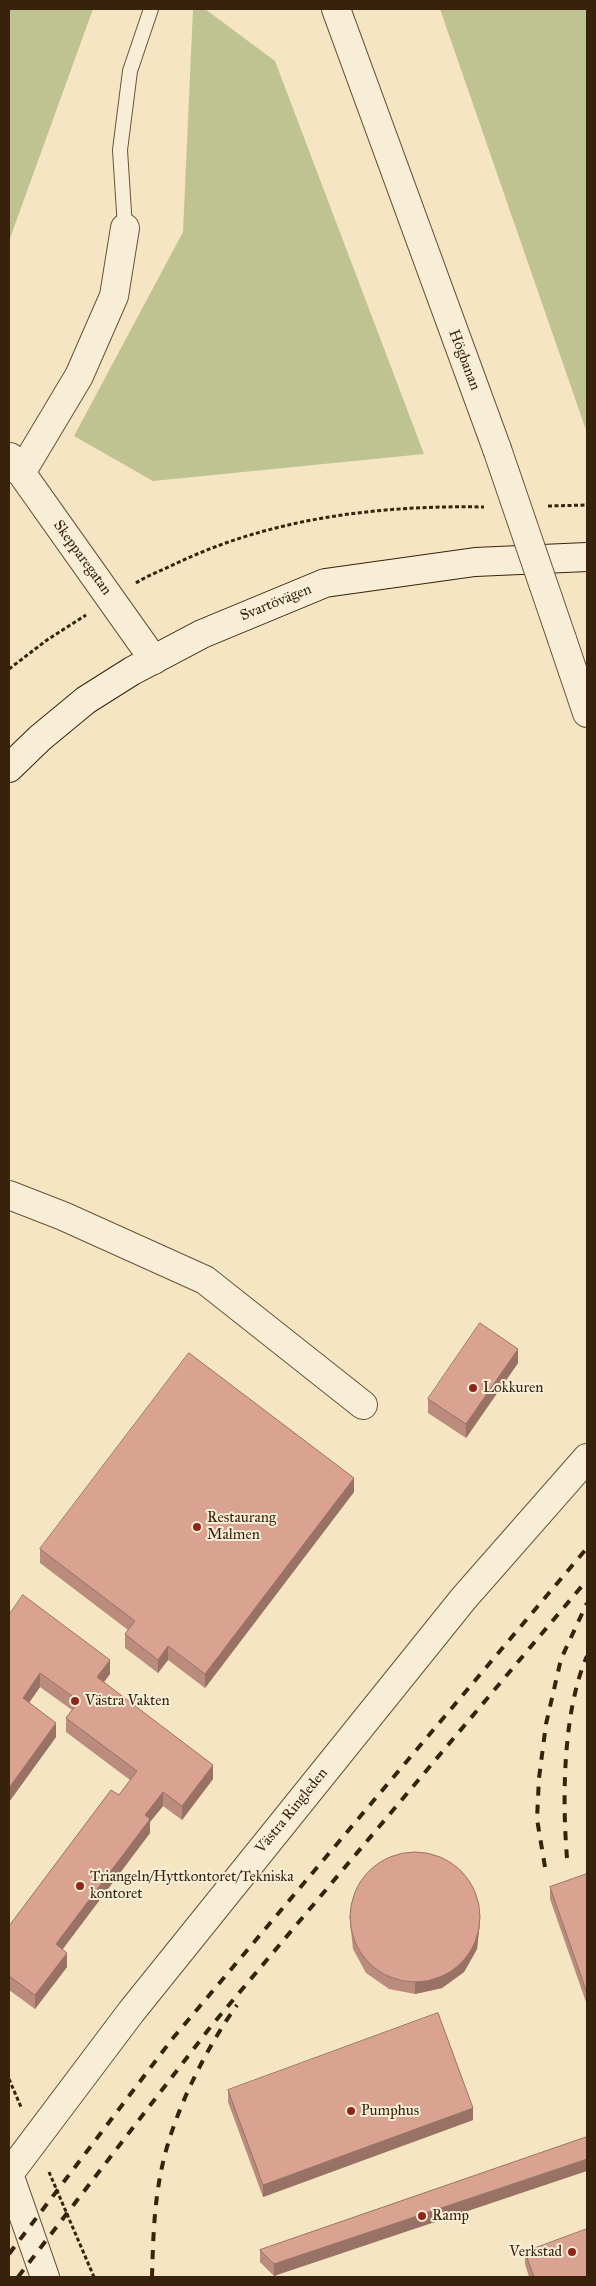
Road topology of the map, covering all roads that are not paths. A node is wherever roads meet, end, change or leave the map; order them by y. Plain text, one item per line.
1 (151, 9) edge
2 (336, 9) edge
3 (125, 228) joint
4 (15, 464) edge
5 (587, 556) edge
6 (154, 660) junction
7 (587, 713) edge
8 (9, 768) edge
9 (9, 1195) edge
10 (363, 1405) dead end
11 (587, 1458) edge
12 (9, 2174) edge
13 (45, 2277) edge

1 - 3 lane
2 - 7 street, Högbanan, bridge
3 - 4 street
4 - 6 street, Skepparegatan
5 - 6 street, Svartövägen
6 - 8 street, Svartövägen
9 - 10 street
11 - 12 street, Västra Ringleden
12 - 13 street

